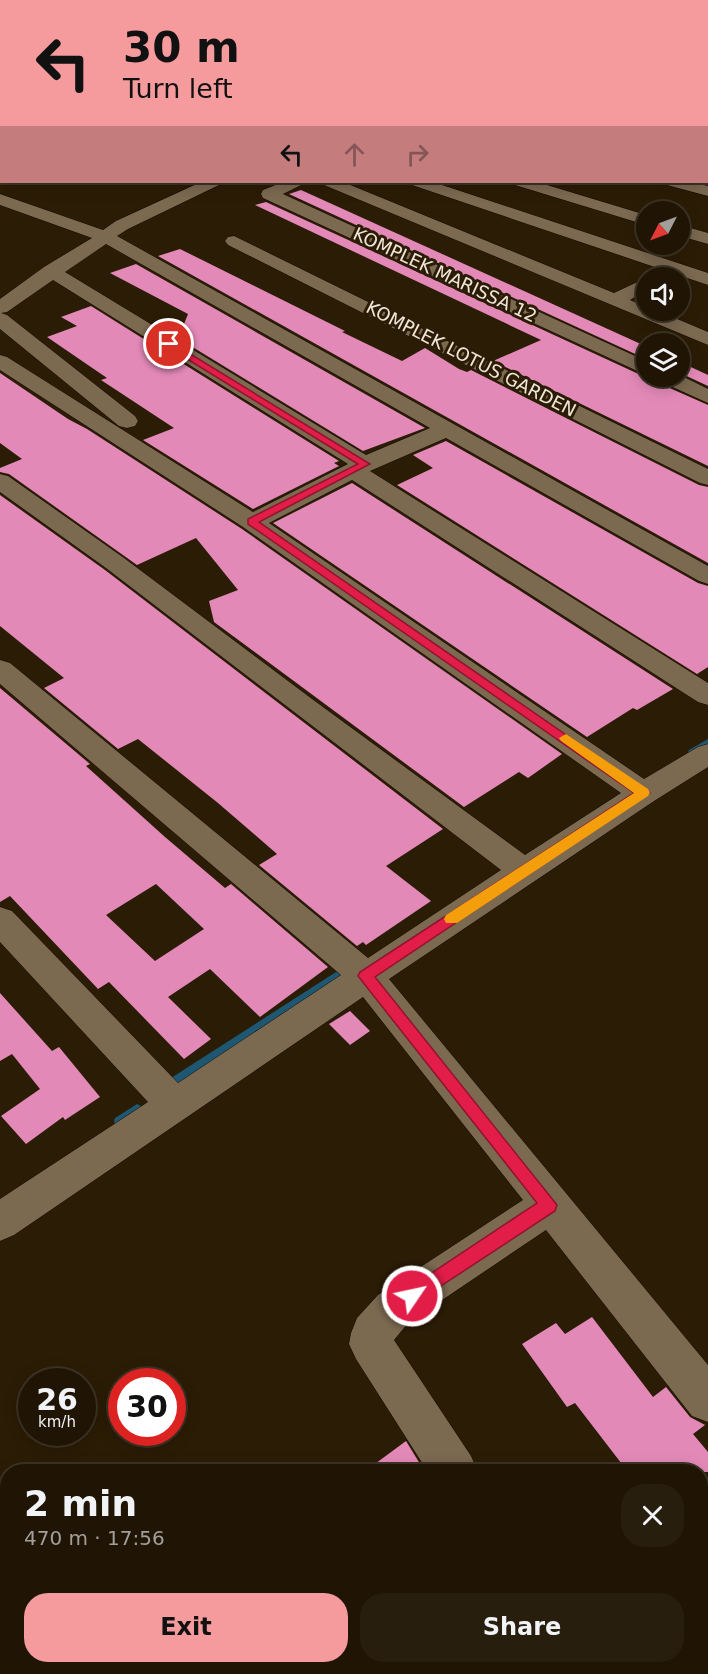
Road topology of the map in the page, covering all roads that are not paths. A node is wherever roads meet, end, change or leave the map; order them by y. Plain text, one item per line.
1 (211, 183) edge
2 (293, 183) edge
3 (332, 183) edge
4 (421, 183) edge
5 (524, 183) edge
6 (677, 183) edge
7 (708, 191) edge
8 (0, 198) edge
9 (636, 217) edge
10 (690, 233) edge
11 (104, 236) junction
12 (708, 239) edge
13 (234, 241) dead end
14 (673, 267) edge
15 (51, 272) junction
16 (690, 273) edge
17 (708, 279) edge
18 (636, 288) edge
19 (615, 300) junction
20 (0, 308) edge
21 (0, 319) edge
22 (708, 339) edge
23 (0, 361) edge
24 (636, 364) edge
25 (687, 387) edge
26 (708, 397) edge
27 (445, 430) junction
28 (359, 467) junction
29 (708, 478) edge
30 (0, 481) edge
31 (252, 522) junction
32 (708, 576) edge
33 (7, 685) edge
34 (708, 696) edge
35 (708, 754) edge
36 (643, 793) junction
37 (524, 871) junction
38 (0, 920) edge
39 (366, 976) junction
40 (174, 1104) junction
41 (549, 1205) junction
42 (0, 1222) edge
43 (708, 1400) edge
44 (450, 1464) edge

1 - 11 street
2 - 24 street, KOMPLEK MARISSA 12
3 - 19 street, KOMPLEK MARISSA 12
4 - 14 street
5 - 9 street
6 - 7 street
8 - 11 street
10 - 12 street
11 - 15 street
11 - 27 street
13 - 29 street, KOMPLEK LOTUS GARDEN
15 - 20 street
15 - 28 street
16 - 17 street
18 - 19 street
19 - 22 street, KOMPLEK MARISSA 12
21 - 31 street
23 - 31 street
25 - 26 street
27 - 28 street
27 - 32 street
28 - 31 street
28 - 34 street
30 - 37 street
31 - 36 street
33 - 39 street
35 - 36 street
36 - 37 street
37 - 39 street
38 - 40 street
39 - 40 street
39 - 41 street
40 - 42 street
41 - 43 street
41 - 44 street

